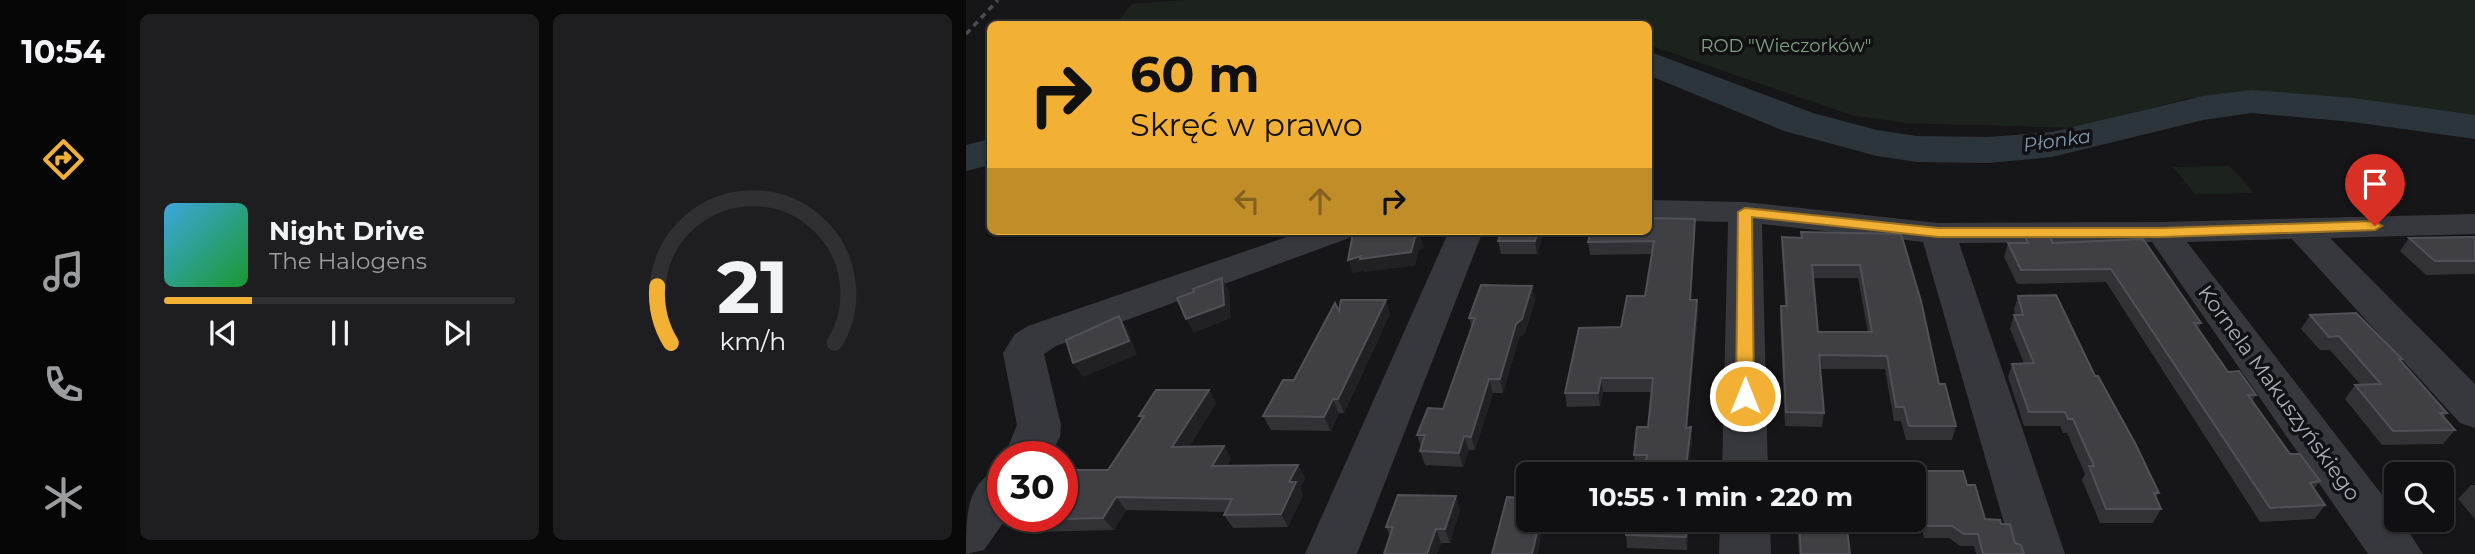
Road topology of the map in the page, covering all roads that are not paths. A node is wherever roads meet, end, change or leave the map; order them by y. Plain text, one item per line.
1 (1652, 210) edge
2 (1745, 212) junction
3 (2475, 223) edge
4 (2300, 227) junction
5 (2162, 232) junction
6 (1938, 233) junction
7 (1326, 235) edge
8 (1464, 235) edge
9 (2475, 411) edge
10 (1035, 441) edge
11 (1745, 462) edge
12 (987, 507) edge
13 (1745, 532) edge
14 (966, 534) edge
15 (1331, 554) edge
16 (1745, 554) edge
17 (2039, 554) edge
18 (2397, 554) edge

1 - 2 street
2 - 6 street
2 - 11 street
3 - 4 street
4 - 5 street
4 - 9 street
5 - 6 street
5 - 18 street, Kornela Makuszyńskiego
6 - 17 street
7 - 10 street
8 - 15 street
12 - 14 street
13 - 16 street

